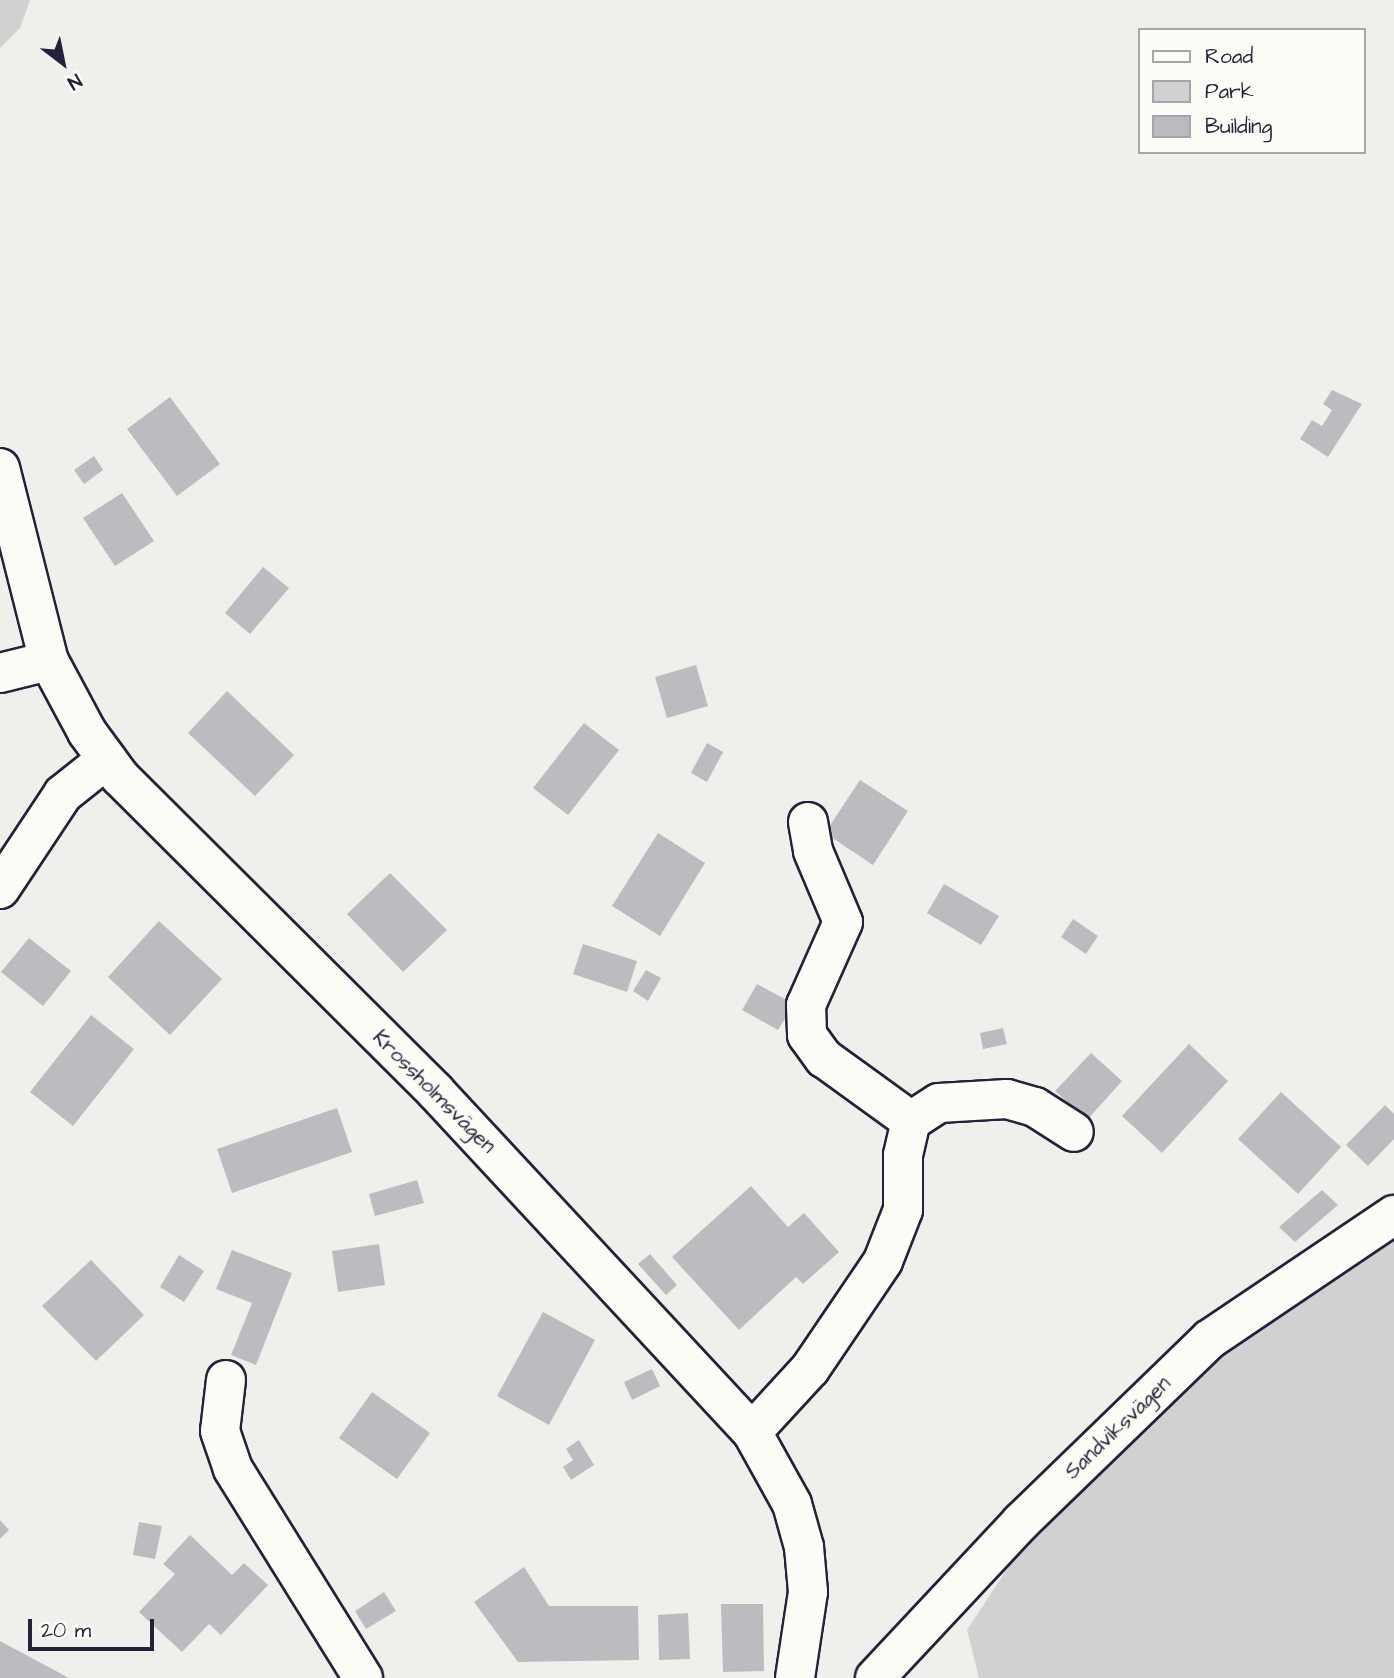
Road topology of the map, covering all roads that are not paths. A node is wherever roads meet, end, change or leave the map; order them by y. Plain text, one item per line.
1 (0, 468) edge
2 (49, 661) junction
3 (0, 673) edge
4 (107, 759) junction
5 (808, 822) dead end
6 (0, 889) edge
7 (911, 1121) junction
8 (1074, 1132) dead end
9 (1394, 1215) edge
10 (226, 1380) dead end
11 (752, 1432) junction
12 (363, 1678) edge
13 (795, 1678) edge
14 (875, 1678) edge

1 - 2 street, Krossholmsvägen
2 - 3 street
2 - 4 street, Krossholmsvägen
4 - 6 street
4 - 11 street, Krossholmsvägen
5 - 7 street
7 - 8 street
7 - 11 street
9 - 14 street, Sandviksvägen
10 - 12 street
11 - 13 street, Krossholmsvägen

